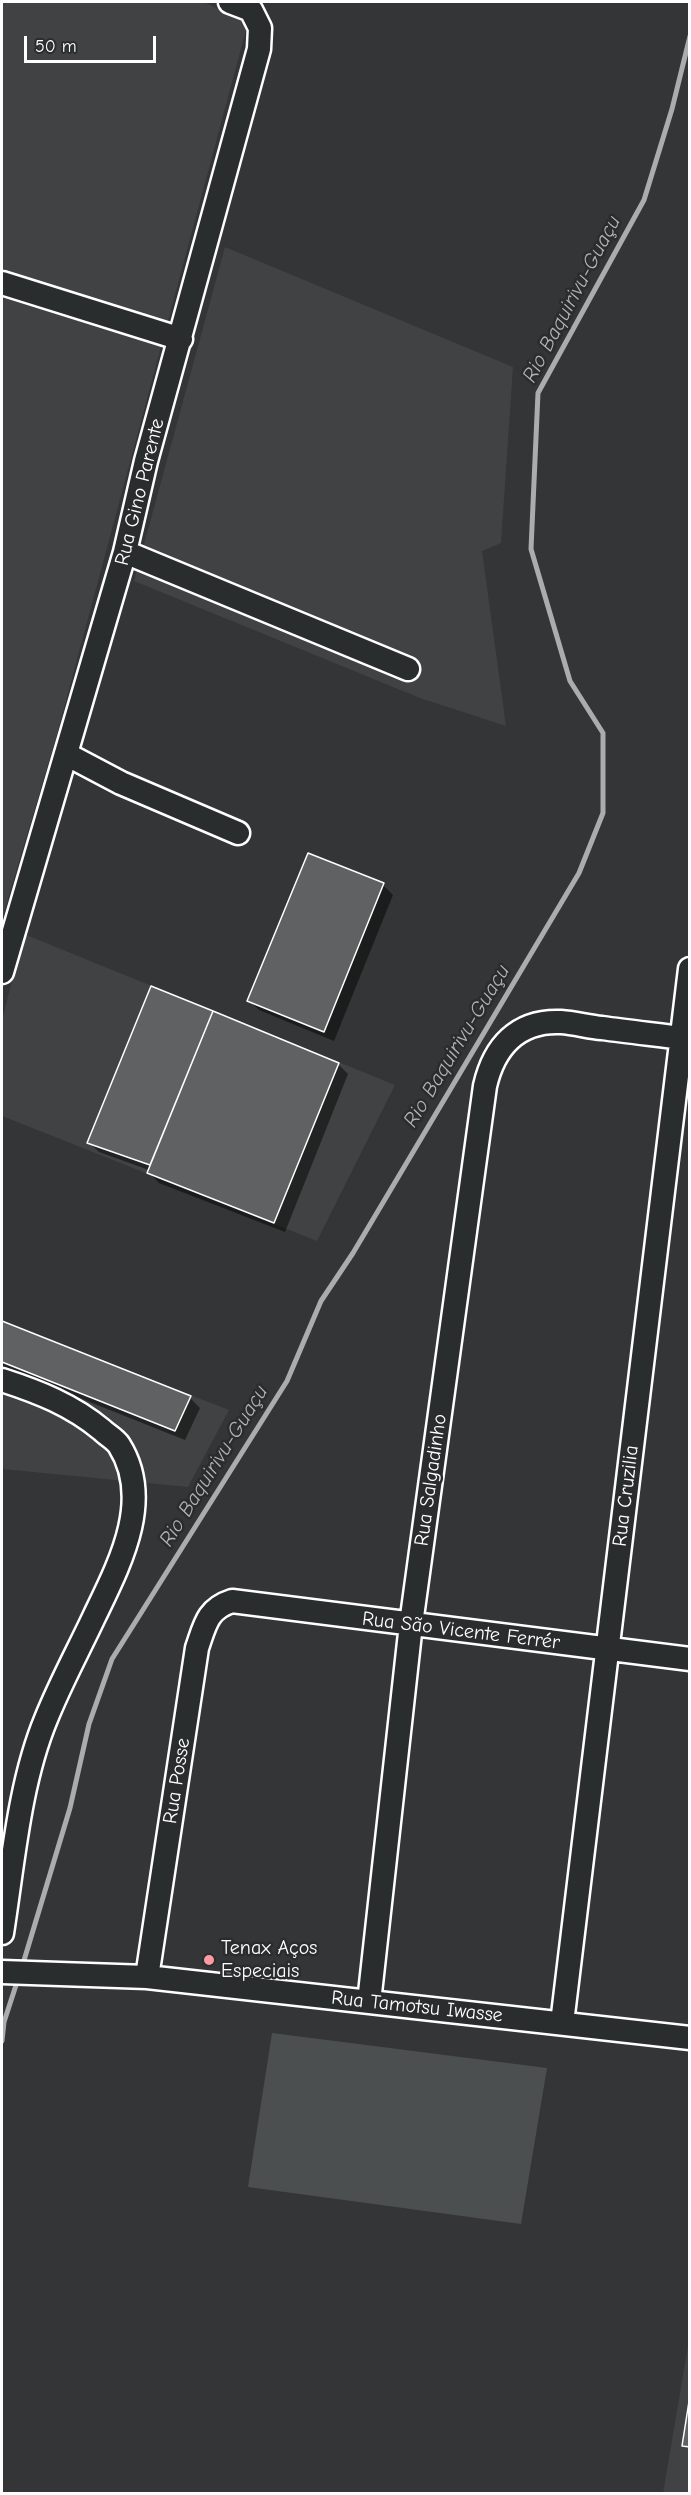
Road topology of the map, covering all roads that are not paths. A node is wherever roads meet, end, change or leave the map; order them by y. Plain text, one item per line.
1 (230, 2) edge
2 (2, 283) edge
3 (181, 339) junction
4 (125, 552) junction
5 (408, 669) dead end
6 (66, 754) junction
7 (238, 833) dead end
8 (3, 960) edge
9 (690, 969) edge
10 (686, 1038) edge
11 (2, 1380) edge
12 (232, 1601) joint
13 (411, 1624) junction
14 (608, 1650) junction
15 (690, 1659) edge
16 (2, 1933) edge
17 (2, 1972) edge
18 (147, 1977) junction
19 (369, 2002) junction
20 (562, 2023) junction
21 (690, 2038) edge

1 - 3 street, Rua Gino Parente
2 - 3 street
3 - 4 street, Rua Gino Parente
4 - 5 street
4 - 6 street, Rua Gino Parente
6 - 7 street
6 - 8 street, Rua Gino Parente
9 - 10 street, Rua Cruzilia
10 - 13 street, Rua Salgadinho
10 - 14 street, Rua Cruzilia
11 - 16 street
12 - 13 street, Rua São Vicente Ferrér
12 - 18 street, Rua Posse
13 - 14 street, Rua São Vicente Ferrér
13 - 19 street, Rua Salgadinho
14 - 15 street, Rua São Vicente Ferrér
14 - 20 street, Rua Cruzilia
17 - 18 street, Rua Tamotsu Iwasse
18 - 19 street, Rua Tamotsu Iwasse
19 - 20 street, Rua Tamotsu Iwasse
20 - 21 street, Rua Tamotsu Iwasse

